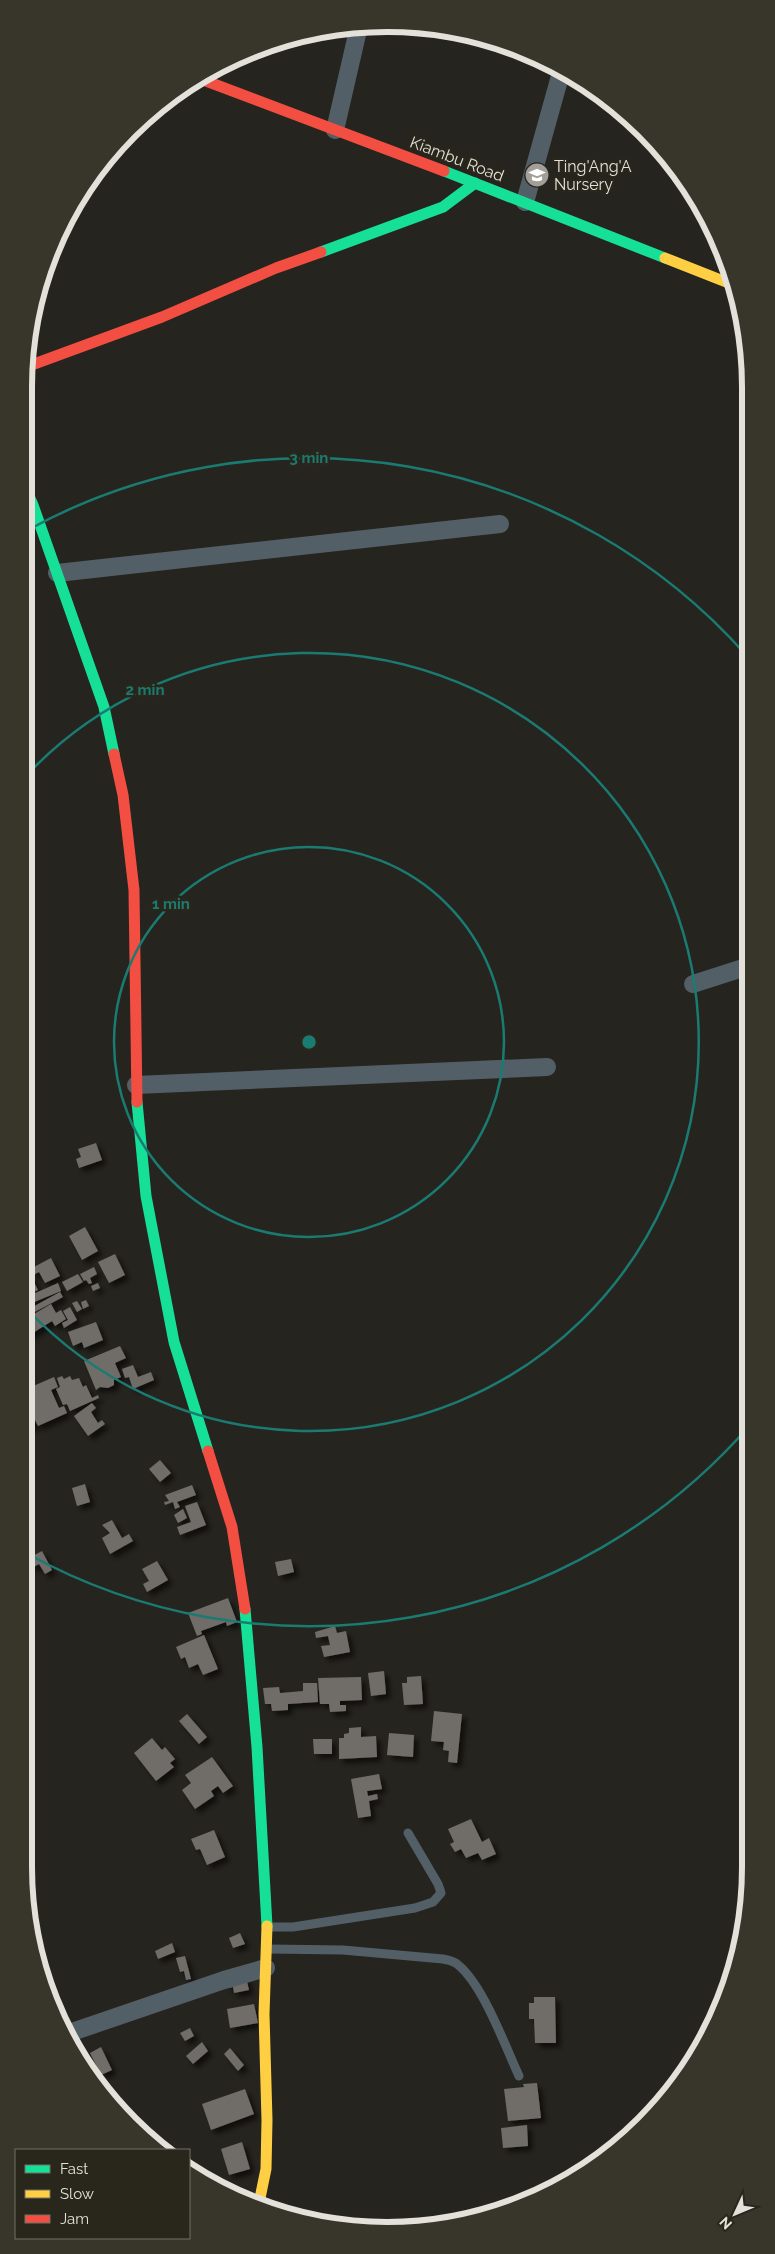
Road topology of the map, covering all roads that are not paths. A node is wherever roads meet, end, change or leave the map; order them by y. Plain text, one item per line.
1 (357, 34) edge
2 (560, 77) edge
3 (207, 82) edge
4 (335, 130) junction
5 (475, 183) junction
6 (526, 202) junction
7 (726, 282) edge
8 (33, 364) edge
9 (32, 502) edge
10 (500, 524) dead end
11 (57, 573) junction
12 (742, 968) edge
13 (693, 984) dead end
14 (547, 1067) dead end
15 (136, 1085) junction
16 (408, 1833) dead end
17 (266, 1927) junction
18 (266, 1948) junction
19 (266, 1968) junction
20 (73, 2031) edge
21 (519, 2076) dead end
22 (261, 2198) edge

1 - 4 street
2 - 6 street
3 - 4 street, Kiambu Road
4 - 5 street, Kiambu Road
5 - 6 street, Kiambu Road
5 - 8 street
6 - 7 street, Kiambu Road
9 - 11 street
10 - 11 street
11 - 15 street
12 - 13 street
14 - 15 street
15 - 17 street
16 - 17 lane
17 - 18 street
18 - 19 street
18 - 21 lane
19 - 20 street
19 - 22 street

